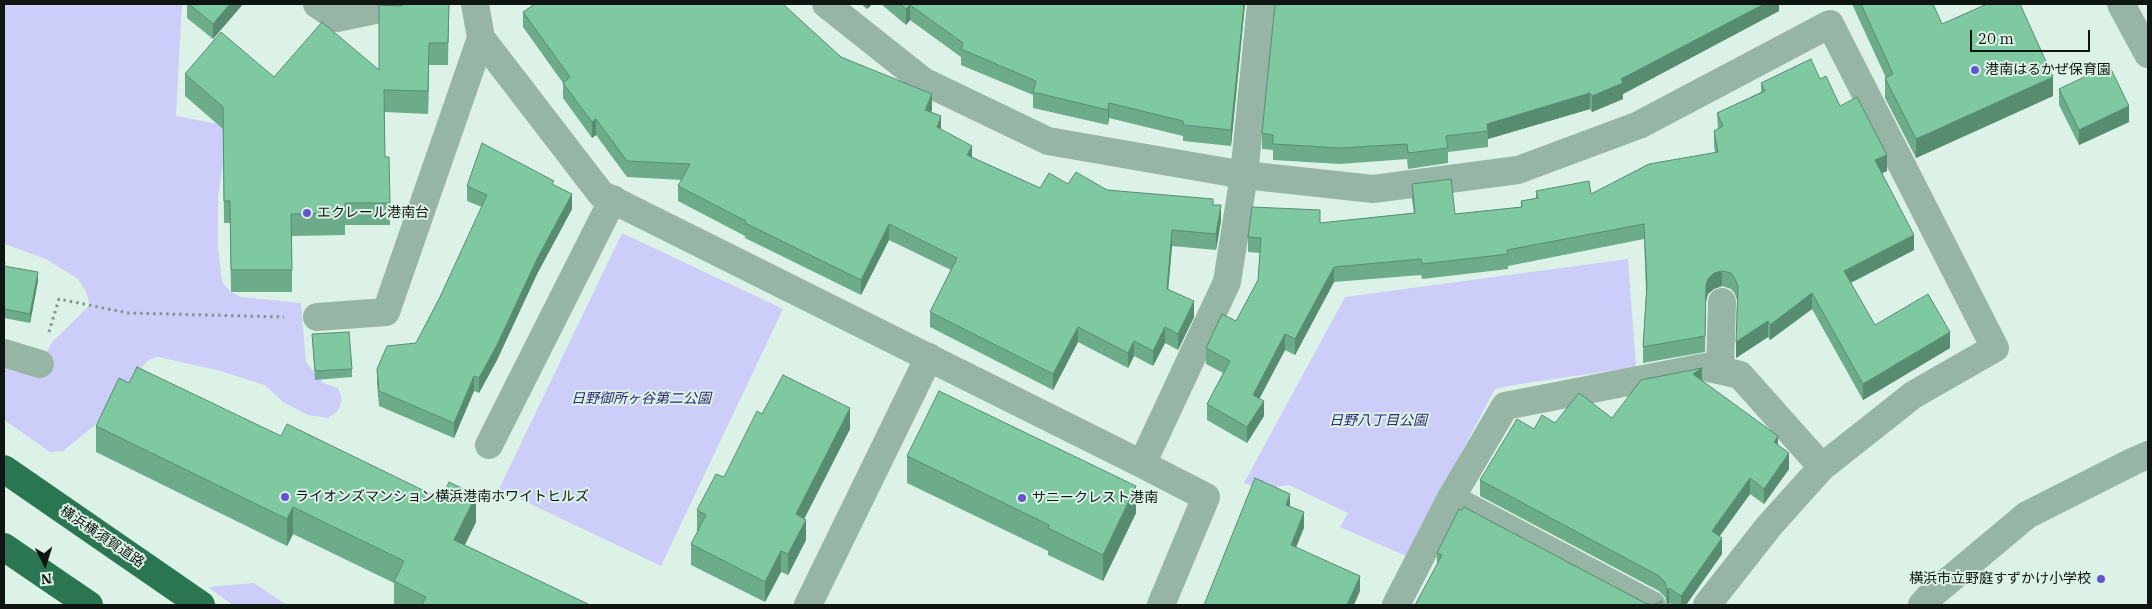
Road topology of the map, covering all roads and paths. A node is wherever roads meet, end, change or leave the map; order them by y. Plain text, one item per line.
1 (317, 4) edge
2 (404, 4) edge
3 (475, 4) edge
4 (826, 4) edge
5 (1261, 4) edge
6 (2121, 4) edge
7 (1824, 14) edge
8 (481, 38) junction
9 (2148, 54) edge
10 (1244, 175) junction
11 (613, 199) junction
12 (1722, 302) dead end
13 (317, 317) joint
14 (4, 353) edge
15 (929, 357) junction
16 (40, 364) joint
17 (1720, 370) junction
18 (489, 446) dead end
19 (2148, 455) edge
20 (1142, 464) junction
21 (1822, 467) junction
22 (4, 469) edge
23 (1450, 498) junction
24 (4, 547) edge
25 (87, 604) edge
26 (201, 605) edge
27 (808, 605) edge
28 (1161, 605) edge
29 (1396, 605) edge
30 (1652, 605) edge
31 (1707, 605) edge
32 (1922, 605) edge

1 - 2 street
3 - 8 street
4 - 10 street
5 - 10 street
6 - 9 street
7 - 10 street
7 - 21 street
8 - 11 street
8 - 13 street
10 - 20 street
11 - 15 street
11 - 18 street
12 - 17 street
13 - 16 path
14 - 16 street
15 - 20 street
15 - 27 street
17 - 21 street
17 - 23 street
19 - 32 street
20 - 28 street
21 - 31 street
22 - 26 highway, 横浜横須賀道路
23 - 29 street
23 - 30 street
24 - 25 highway

